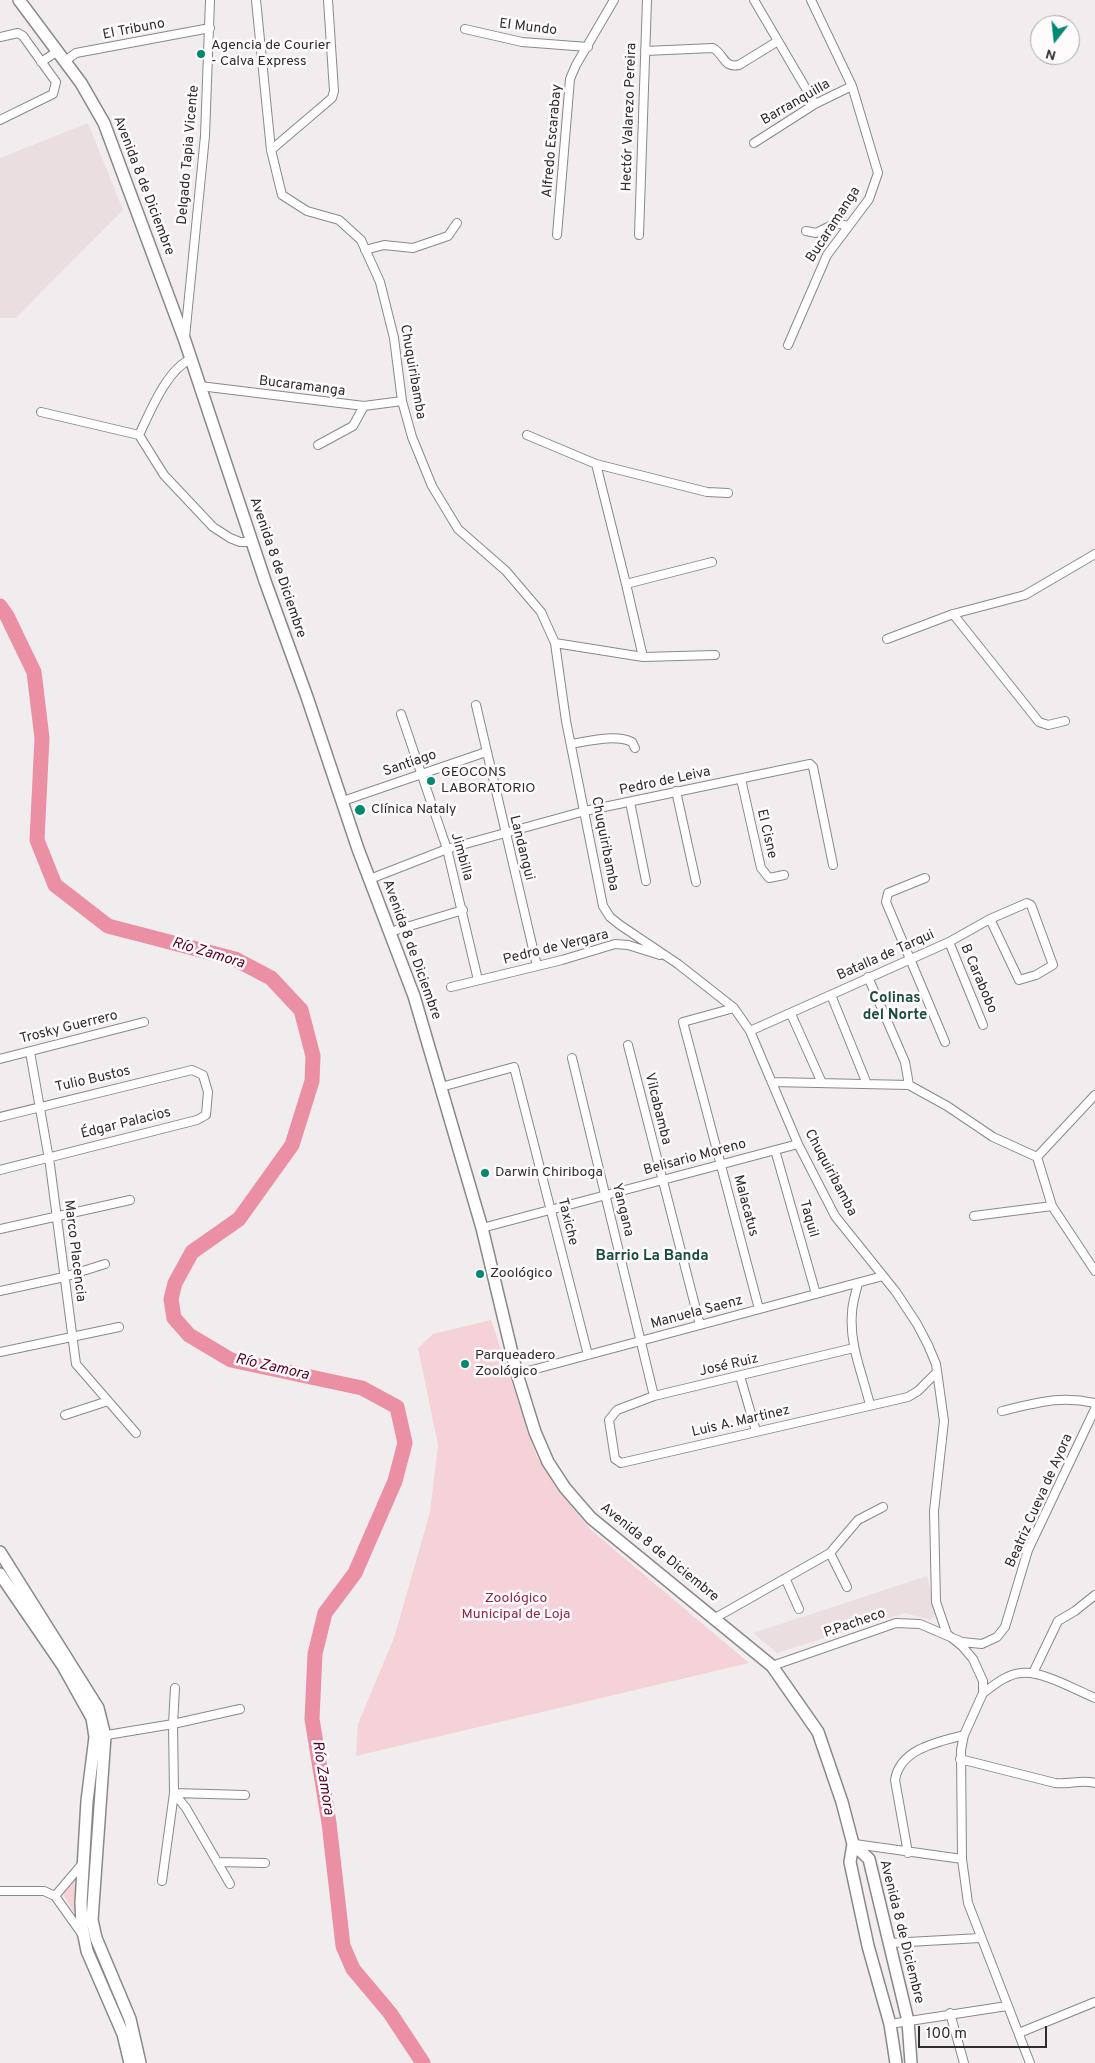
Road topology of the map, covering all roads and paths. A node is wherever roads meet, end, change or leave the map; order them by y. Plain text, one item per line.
1 (19, 0) edge
2 (210, 0) edge
3 (256, 0) edge
4 (328, 0) edge
5 (614, 0) edge
6 (647, 0) edge
7 (754, 0) edge
8 (811, 0) edge
9 (210, 28) junction
10 (465, 29) dead end
11 (0, 37) edge
12 (778, 41) junction
13 (588, 47) junction
14 (58, 51) junction
15 (645, 51) junction
16 (65, 60) junction
17 (41, 62) junction
18 (852, 86) junction
19 (815, 104) junction
20 (0, 120) edge
21 (754, 143) dead end
22 (271, 150) junction
23 (458, 223) dead end
24 (848, 226) junction
25 (806, 231) dead end
26 (557, 235) dead end
27 (639, 235) dead end
28 (365, 250) junction
29 (185, 341) junction
30 (788, 345) dead end
31 (190, 359) junction
32 (200, 386) junction
33 (402, 401) junction
34 (364, 406) junction
35 (41, 412) dead end
36 (139, 435) junction
37 (527, 435) dead end
38 (318, 445) dead end
39 (596, 464) junction
40 (728, 493) dead end
41 (251, 542) junction
42 (1095, 554) edge
43 (712, 562) dead end
44 (626, 584) junction
45 (953, 614) junction
46 (887, 639) dead end
47 (556, 643) junction
48 (715, 655) dead end
49 (643, 656) junction
50 (476, 705) dead end
51 (401, 714) dead end
52 (1065, 721) dead end
53 (571, 744) junction
54 (635, 748) dead end
55 (486, 752) junction
56 (419, 774) junction
57 (741, 778) junction
58 (676, 791) junction
59 (343, 801) junction
60 (630, 802) junction
61 (586, 812) junction
62 (505, 833) junction
63 (447, 849) junction
64 (833, 865) dead end
65 (784, 876) dead end
66 (925, 878) dead end
67 (370, 879) junction
68 (646, 881) dead end
69 (696, 882) dead end
70 (463, 910) junction
71 (990, 919) junction
72 (390, 932) junction
73 (949, 942) junction
74 (667, 957) junction
75 (908, 959) junction
76 (538, 966) junction
77 (868, 977) junction
78 (478, 980) junction
79 (451, 987) dead end
80 (831, 995) junction
81 (734, 1008) junction
82 (791, 1014) junction
83 (144, 1022) dead end
84 (983, 1025) dead end
85 (750, 1031) junction
86 (945, 1042) dead end
87 (628, 1044) dead end
88 (30, 1052) junction
89 (572, 1058) dead end
90 (0, 1059) edge
91 (192, 1070) joint
92 (772, 1082) junction
93 (822, 1083) junction
94 (867, 1084) junction
95 (909, 1085) junction
96 (441, 1087) junction
97 (1095, 1094) edge
98 (40, 1106) junction
99 (0, 1117) edge
100 (798, 1144) junction
101 (775, 1150) junction
102 (48, 1157) junction
103 (1037, 1157) junction
104 (721, 1164) junction
105 (0, 1170) edge
106 (662, 1180) junction
107 (606, 1195) junction
108 (130, 1200) dead end
109 (1052, 1206) junction
110 (551, 1209) junction
111 (56, 1216) junction
112 (974, 1216) dead end
113 (482, 1228) junction
114 (0, 1229) edge
115 (105, 1264) dead end
116 (1095, 1271) edge
117 (884, 1276) junction
118 (64, 1277) junction
119 (858, 1283) junction
120 (0, 1291) edge
121 (816, 1294) junction
122 (760, 1309) junction
123 (700, 1325) junction
124 (119, 1327) dead end
125 (73, 1336) junction
126 (641, 1341) junction
127 (854, 1348) junction
128 (0, 1352) edge
129 (588, 1355) junction
130 (937, 1372) junction
131 (517, 1374) junction
132 (740, 1376) junction
133 (654, 1396) junction
134 (108, 1401) junction
135 (1095, 1403) edge
136 (870, 1405) junction
137 (1095, 1409) edge
138 (1002, 1410) dead end
139 (65, 1415) dead end
140 (756, 1431) junction
141 (136, 1433) dead end
142 (617, 1461) joint
143 (882, 1507) dead end
144 (0, 1552) edge
145 (830, 1554) junction
146 (0, 1574) edge
147 (786, 1580) junction
148 (848, 1587) dead end
149 (1095, 1595) edge
150 (799, 1609) dead end
151 (715, 1618) junction
152 (948, 1634) junction
153 (772, 1666) junction
154 (1033, 1673) junction
155 (175, 1688) dead end
156 (983, 1693) junction
157 (1095, 1698) edge
158 (240, 1708) dead end
159 (173, 1724) junction
160 (964, 1734) junction
161 (100, 1736) junction
162 (960, 1759) junction
163 (1095, 1783) edge
164 (174, 1793) junction
165 (244, 1795) dead end
166 (87, 1801) junction
167 (101, 1803) junction
168 (853, 1844) junction
169 (908, 1852) junction
170 (962, 1859) junction
171 (83, 1862) junction
172 (217, 1862) junction
173 (265, 1863) dead end
174 (162, 1881) dead end
175 (230, 1884) dead end
176 (0, 1891) edge
177 (55, 1896) junction
178 (84, 1937) junction
179 (96, 1938) junction
180 (980, 1938) junction
181 (890, 1943) junction
182 (1095, 2002) edge
183 (1007, 2006) junction
184 (950, 2013) junction
185 (908, 2021) junction
186 (890, 2024) junction
187 (1019, 2034) junction
188 (130, 2063) edge
189 (140, 2063) edge
190 (896, 2063) edge
191 (911, 2063) edge
192 (964, 2063) edge
193 (1030, 2063) edge

1 - 14 main road, Avenida 8 de Diciembre
2 - 9 street, Delgado Tapia Vicente
3 - 22 street, Chuquiribamba
4 - 22 street
5 - 13 street, Alfredo Escarabay
6 - 15 street, Hectór Valarezo Pereira
7 - 12 street
8 - 18 street
9 - 16 street, El Tribuno
9 - 29 street, Delgado Tapia Vicente
10 - 13 street, El Mundo
11 - 17 street
12 - 15 street
12 - 19 street
13 - 26 street, Alfredo Escarabay
14 - 16 main road, Avenida 8 de Diciembre
14 - 17 street
15 - 27 street, Hectór Valarezo Pereira
16 - 29 main road, Avenida 8 de Diciembre
17 - 20 street
18 - 19 street, Barranquilla
18 - 24 street, Bucaramanga
19 - 21 street, Barranquilla
22 - 28 street, Chuquiribamba
23 - 28 street
24 - 25 street
24 - 30 street, Bucaramanga
28 - 33 street, Chuquiribamba
29 - 31 main road, Avenida 8 de Diciembre
31 - 32 main road, Avenida 8 de Diciembre
31 - 36 street
32 - 34 street, Bucaramanga
32 - 41 main road, Avenida 8 de Diciembre
33 - 34 street, Bucaramanga
33 - 47 street, Chuquiribamba
34 - 38 street
35 - 36 street
36 - 41 street
37 - 39 street
39 - 40 street
39 - 44 street
41 - 59 main road, Avenida 8 de Diciembre
42 - 45 street
43 - 44 street
44 - 49 street
45 - 46 street
45 - 52 street
47 - 49 street
47 - 53 street, Chuquiribamba
48 - 49 street
50 - 55 street, Landangui
51 - 56 street, Jimbilla
53 - 54 street
53 - 61 street, Chuquiribamba
55 - 56 street, Santiago
55 - 62 street, Landangui
56 - 59 street, Santiago
56 - 63 street, Jimbilla
57 - 58 street, Pedro de Leiva
57 - 64 street, Pedro de Leiva
57 - 65 street, El Cisne
58 - 60 street, Pedro de Leiva
58 - 69 street
59 - 67 main road, Avenida 8 de Diciembre
60 - 61 street, Pedro de Leiva
60 - 68 street
61 - 62 street, Pedro de Leiva
61 - 74 street, Chuquiribamba
62 - 63 street, Pedro de Leiva
62 - 76 street, Landangui
63 - 67 street, Pedro de Leiva
63 - 70 street, Jimbilla
66 - 75 street
67 - 72 main road, Avenida 8 de Diciembre
70 - 72 street
70 - 78 street, Jimbilla
71 - 71 street, Batalla de Tarqui
71 - 73 street, Batalla de Tarqui
72 - 96 main road, Avenida 8 de Diciembre
73 - 75 street, Batalla de Tarqui
73 - 84 street, B Carabobo
74 - 76 street, Pedro de Vergara
74 - 81 street, Chuquiribamba
75 - 77 street, Batalla de Tarqui
75 - 86 street
76 - 78 street, Pedro de Vergara
77 - 80 street, Batalla de Tarqui
77 - 95 street
78 - 79 street, Pedro de Vergara
80 - 82 street, Batalla de Tarqui
80 - 94 street
81 - 85 street, Chuquiribamba
81 - 104 street, Malacatus
82 - 85 street, Batalla de Tarqui
82 - 93 street
83 - 88 street, Trosky Guerrero
85 - 92 street, Chuquiribamba
87 - 106 street, Vilcabamba
88 - 90 street, Trosky Guerrero
88 - 98 street, Marco Placencia
89 - 107 street, Yangana
91 - 98 street, Tulio Bustos
91 - 102 street, Édgar Palacios
92 - 93 street
92 - 100 street, Chuquiribamba
93 - 94 street
94 - 95 street
95 - 103 street
96 - 110 street, Taxiche
96 - 113 main road, Avenida 8 de Diciembre
97 - 103 street
98 - 99 street, Tulio Bustos
98 - 102 street, Marco Placencia
100 - 101 street, Belisario Moreno
100 - 117 street, Chuquiribamba
101 - 104 street, Belisario Moreno
101 - 121 street, Taquil
102 - 105 street, Édgar Palacios
102 - 111 street, Marco Placencia
103 - 109 street
104 - 106 street, Belisario Moreno
104 - 122 street, Malacatus
106 - 107 street, Belisario Moreno
106 - 123 street, Vilcabamba
107 - 110 street, Belisario Moreno
107 - 126 street, Yangana
108 - 111 street
109 - 112 street
109 - 116 street
110 - 113 street, Belisario Moreno
110 - 129 street, Taxiche
111 - 114 street
111 - 118 street, Marco Placencia
113 - 131 main road, Avenida 8 de Diciembre
115 - 118 street
117 - 119 street, Manuela Saenz
117 - 130 street, Chuquiribamba
118 - 120 street
118 - 125 street, Marco Placencia
119 - 121 street, Manuela Saenz
119 - 127 street
121 - 122 street, Manuela Saenz
122 - 123 street, Manuela Saenz
123 - 126 street, Manuela Saenz
124 - 125 street
125 - 128 street
125 - 134 street, Marco Placencia
126 - 129 street, Manuela Saenz
126 - 133 street, Yangana
127 - 132 street, José Ruiz
127 - 136 street
129 - 131 street, Manuela Saenz
130 - 136 street, Luis A. Martinez
130 - 152 street, Chuquiribamba
131 - 151 main road, Avenida 8 de Diciembre
132 - 133 street, José Ruiz
132 - 140 street
133 - 142 street, José Ruiz
134 - 139 street
134 - 141 street, Marco Placencia
135 - 138 street
136 - 140 street, Luis A. Martinez
137 - 152 street, Beatriz Cueva de Ayora
140 - 142 street, Luis A. Martinez
143 - 145 street
144 - 161 main road
145 - 147 street
145 - 148 street
146 - 161 main road
147 - 150 street
147 - 151 street
149 - 154 street
151 - 153 main road, Avenida 8 de Diciembre
152 - 153 street, P.Pacheco
152 - 156 street, Chuquiribamba
153 - 168 main road, Avenida 8 de Diciembre
154 - 156 street
154 - 157 street
155 - 159 street
156 - 160 street
158 - 159 street
159 - 161 street
159 - 164 street
160 - 162 street
160 - 169 street
161 - 166 main road
161 - 167 main road
162 - 163 street
162 - 170 street
164 - 165 street
164 - 172 street
164 - 174 street
166 - 167 main road
166 - 171 main road
167 - 179 main road
168 - 169 street
168 - 181 main road, Avenida 8 de Diciembre
168 - 186 main road, Avenida 8 de Diciembre
169 - 170 street
170 - 180 street
171 - 177 street
171 - 178 main road
172 - 173 street
172 - 175 street
176 - 177 street
177 - 178 street
178 - 179 street
178 - 188 main road
179 - 189 main road
180 - 181 street
180 - 183 street
181 - 185 main road, Avenida 8 de Diciembre
182 - 187 street
183 - 184 street
183 - 187 street
184 - 185 street
184 - 192 street
185 - 186 street
185 - 191 main road, Avenida 8 de Diciembre
186 - 190 main road, Avenida 8 de Diciembre
187 - 193 street

